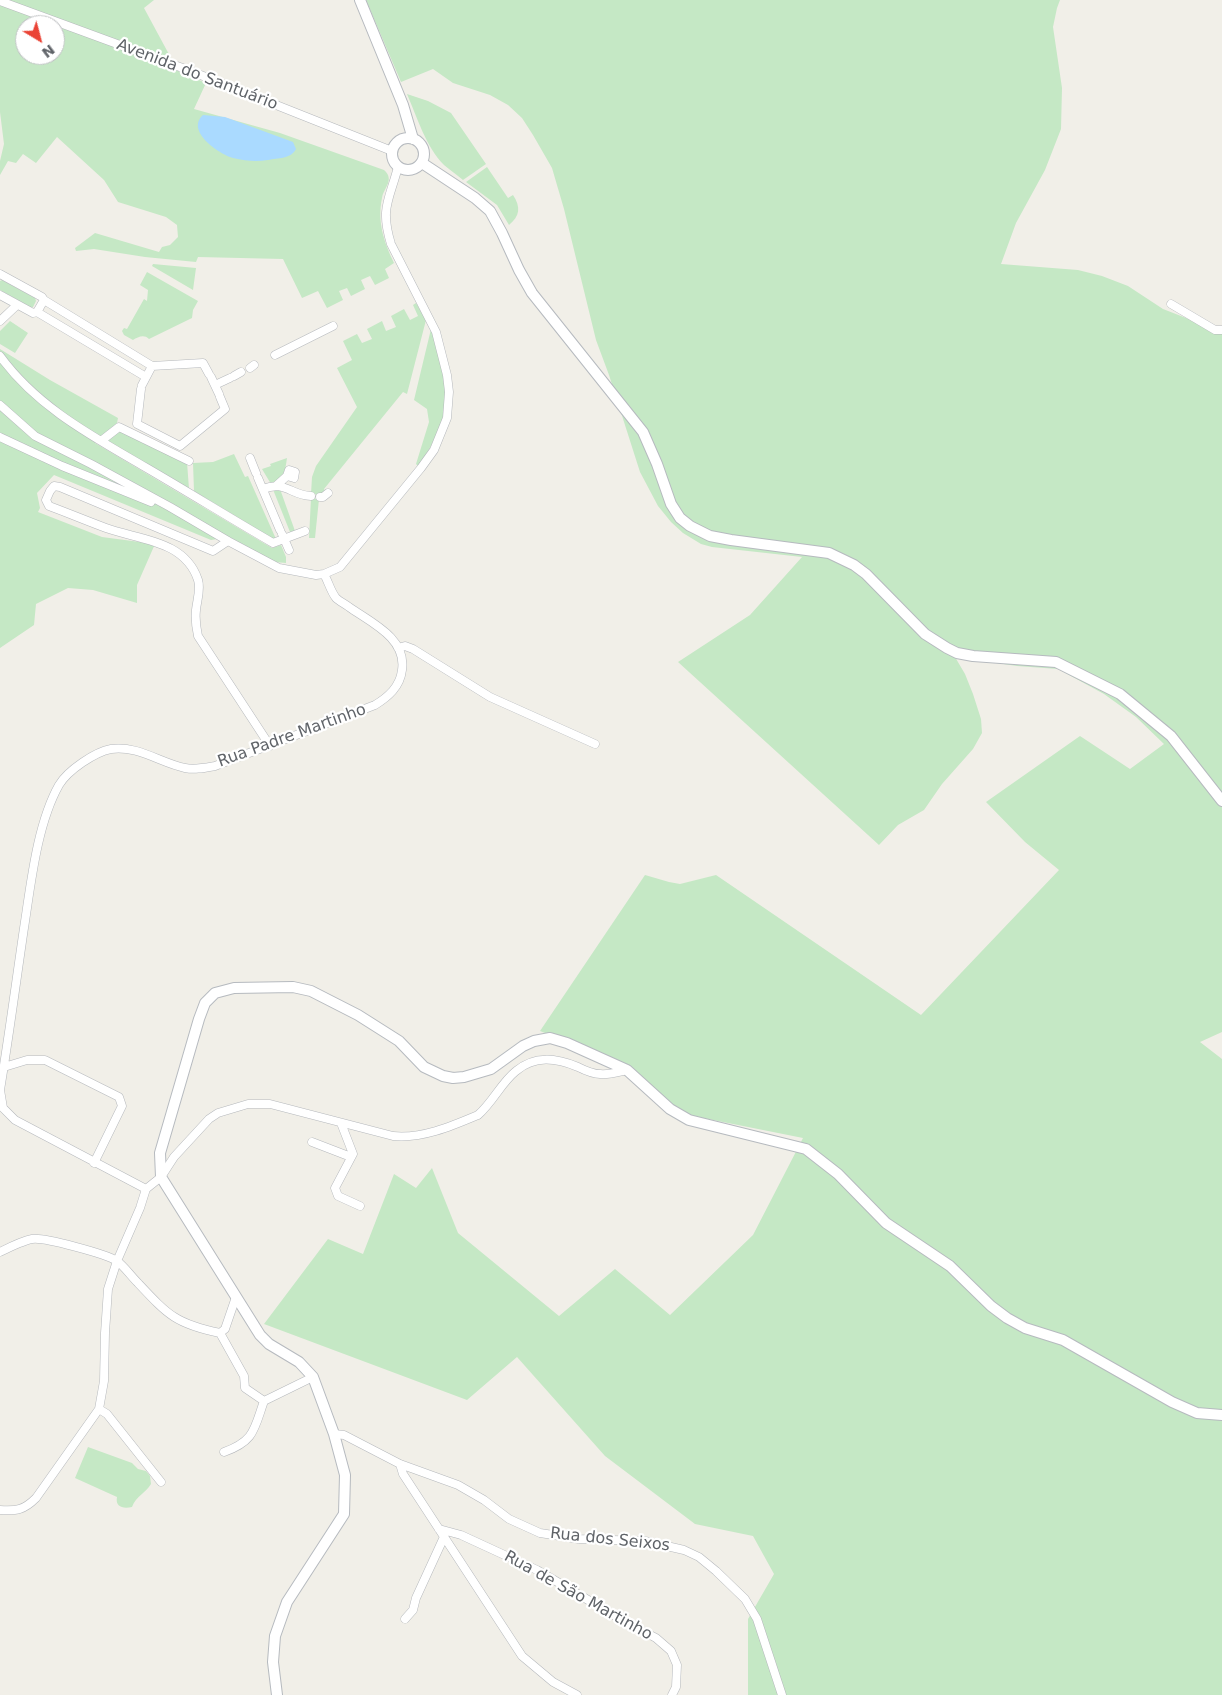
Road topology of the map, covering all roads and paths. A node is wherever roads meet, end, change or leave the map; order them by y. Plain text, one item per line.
1 (360, 0) edge
2 (0, 1) edge
3 (413, 139) junction
4 (392, 151) junction
5 (422, 163) junction
6 (398, 167) junction
7 (0, 274) edge
8 (0, 295) edge
9 (44, 300) junction
10 (1171, 304) dead end
11 (16, 305) junction
12 (37, 312) junction
13 (0, 321) edge
14 (333, 326) dead end
15 (1222, 330) edge
16 (275, 355) dead end
17 (0, 356) edge
18 (152, 366) junction
19 (243, 371) dead end
20 (146, 377) junction
21 (215, 385) junction
22 (0, 405) edge
23 (0, 437) edge
24 (101, 441) junction
25 (250, 458) dead end
26 (189, 461) dead end
27 (288, 476) dead end
28 (277, 485) junction
29 (263, 489) junction
30 (311, 496) dead end
31 (170, 507) junction
32 (305, 531) dead end
33 (282, 534) junction
34 (228, 541) junction
35 (289, 550) dead end
36 (324, 574) junction
37 (398, 648) junction
38 (595, 744) dead end
39 (270, 746) junction
40 (1222, 801) edge
41 (4, 1067) junction
42 (626, 1070) junction
43 (0, 1090) edge
44 (1, 1106) edge
45 (341, 1123) junction
46 (312, 1142) dead end
47 (351, 1157) junction
48 (94, 1162) junction
49 (161, 1177) junction
50 (146, 1189) junction
51 (360, 1206) dead end
52 (0, 1252) edge
53 (117, 1261) junction
54 (236, 1297) junction
55 (220, 1333) junction
56 (313, 1377) junction
57 (264, 1401) junction
58 (99, 1409) junction
59 (1222, 1415) edge
60 (334, 1434) junction
61 (224, 1452) dead end
62 (400, 1464) junction
63 (161, 1482) dead end
64 (0, 1510) edge
65 (439, 1529) junction
66 (444, 1537) junction
67 (405, 1620) dead end
68 (277, 1695) edge
69 (577, 1695) edge
70 (672, 1695) edge
71 (782, 1695) edge

1 - 3 main road
2 - 4 street, Avenida do Santuário
3 - 4 main road
3 - 5 main road
4 - 6 main road
5 - 6 main road
5 - 40 main road
6 - 36 street
7 - 9 street
8 - 11 street
9 - 12 street
9 - 18 street
10 - 15 street
11 - 12 street
11 - 13 street
12 - 20 street
14 - 16 street
17 - 24 street
18 - 20 street
18 - 21 street
19 - 21 street
20 - 21 street
22 - 31 street
23 - 31 street
24 - 26 street
24 - 33 street
25 - 29 street
27 - 28 street
28 - 29 street
28 - 30 street
29 - 33 street
31 - 34 street
32 - 33 street
33 - 35 street
34 - 36 street
34 - 39 street
36 - 37 street
37 - 38 street
37 - 39 street, Rua Padre Martinho
39 - 41 street, Rua Padre Martinho
41 - 43 street, Rua Padre Martinho
41 - 48 street
42 - 45 street
42 - 49 main road
42 - 59 main road
43 - 44 street, Rua Padre Martinho
44 - 48 street, Rua Padre Martinho
45 - 47 street
45 - 49 street
46 - 47 street
47 - 51 street
48 - 50 street, Rua Padre Martinho
49 - 50 street
49 - 54 main road
50 - 53 street
52 - 53 street
53 - 55 street
53 - 58 street
54 - 55 street
54 - 56 main road
55 - 57 street
56 - 57 street
56 - 60 main road
57 - 61 street
58 - 63 street
58 - 64 street
60 - 62 street
60 - 68 main road
62 - 65 street
62 - 71 street, Rua dos Seixos
65 - 66 street
65 - 70 street, Rua de São Martinho
66 - 67 street
66 - 69 street

